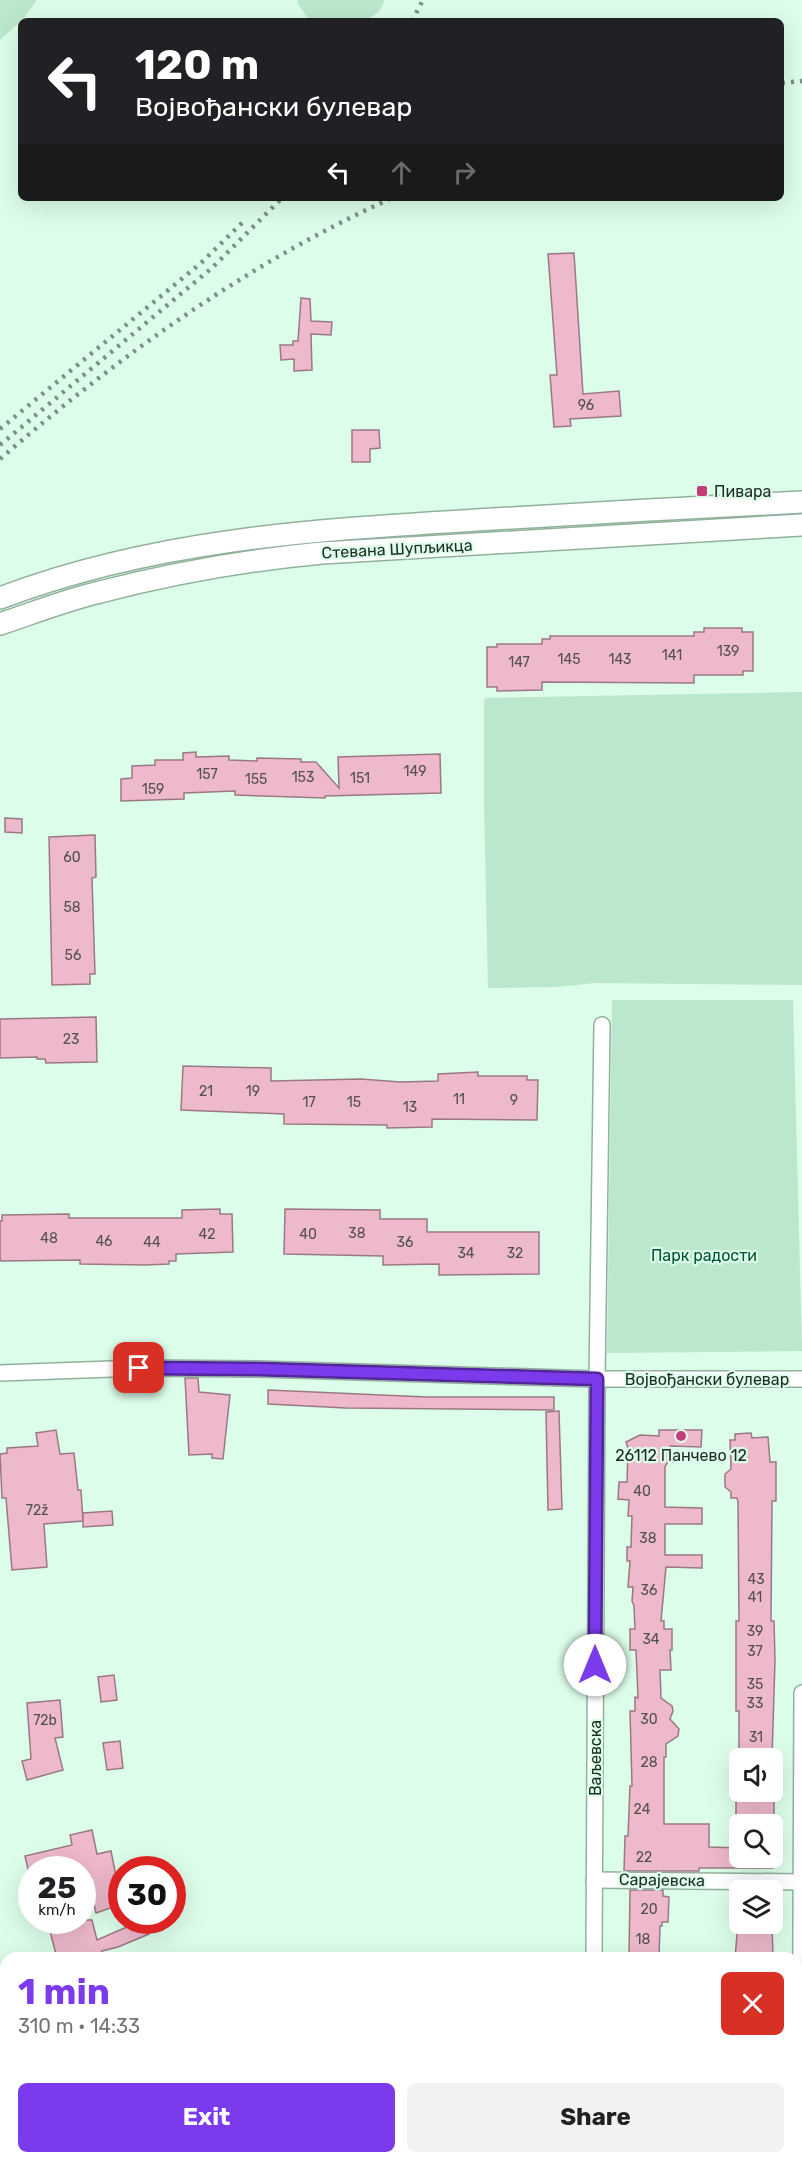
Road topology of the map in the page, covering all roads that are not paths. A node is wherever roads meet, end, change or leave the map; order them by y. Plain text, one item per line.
1 (802, 502) edge
2 (802, 525) edge
3 (0, 598) edge
4 (0, 624) edge
5 (602, 1025) dead end
6 (0, 1373) edge
7 (597, 1379) junction
8 (802, 1379) edge
9 (802, 1693) edge
10 (594, 1880) junction
11 (802, 1882) edge
12 (594, 1952) edge
13 (802, 1952) edge

1 - 3 main road, Стевана Шупљикца
2 - 4 main road, Стевана Шупљикца
5 - 7 street, Ваљевска
6 - 7 street, Војвођански булевар
7 - 8 street, Војвођански булевар
7 - 10 street, Ваљевска
9 - 11 street
10 - 11 street, Сарајевска
10 - 12 street, Ваљевска
11 - 13 street

